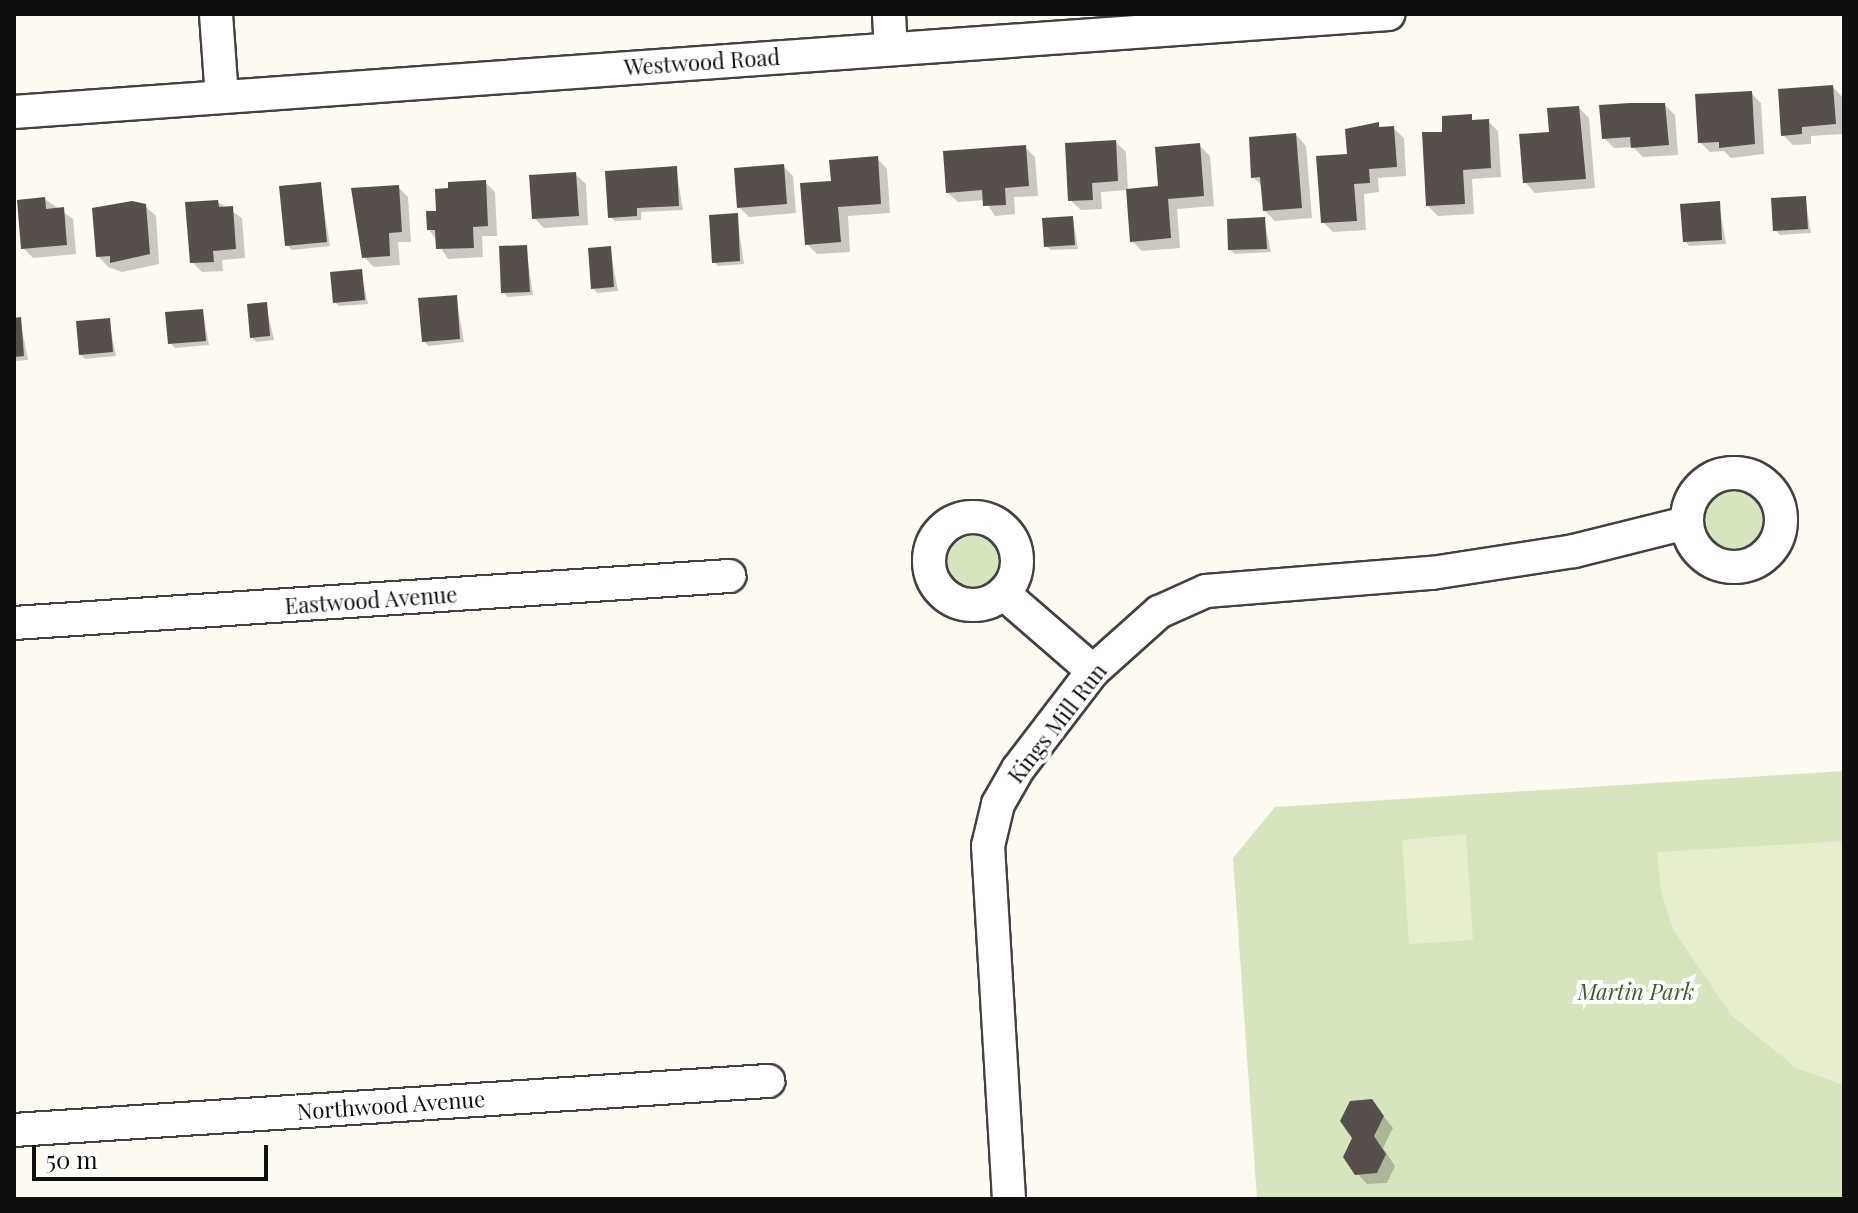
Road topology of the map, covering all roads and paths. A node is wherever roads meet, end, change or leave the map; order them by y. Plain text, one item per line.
1 (216, 14) edge
2 (889, 14) edge
3 (1389, 14) edge
4 (891, 48) junction
5 (222, 97) junction
6 (14, 112) edge
7 (1686, 523) dead end
8 (729, 576) dead end
9 (1003, 593) dead end
10 (14, 623) edge
11 (1093, 671) junction
12 (768, 1081) dead end
13 (14, 1130) edge
14 (1009, 1199) edge

1 - 5 street
2 - 4 street
3 - 4 street, Westwood Road
4 - 5 street, Westwood Road
5 - 6 street, Westwood Road
7 - 11 street, Kings Mill Run
8 - 10 street, Eastwood Avenue
9 - 11 street
11 - 14 street, Kings Mill Run
12 - 13 street, Northwood Avenue

